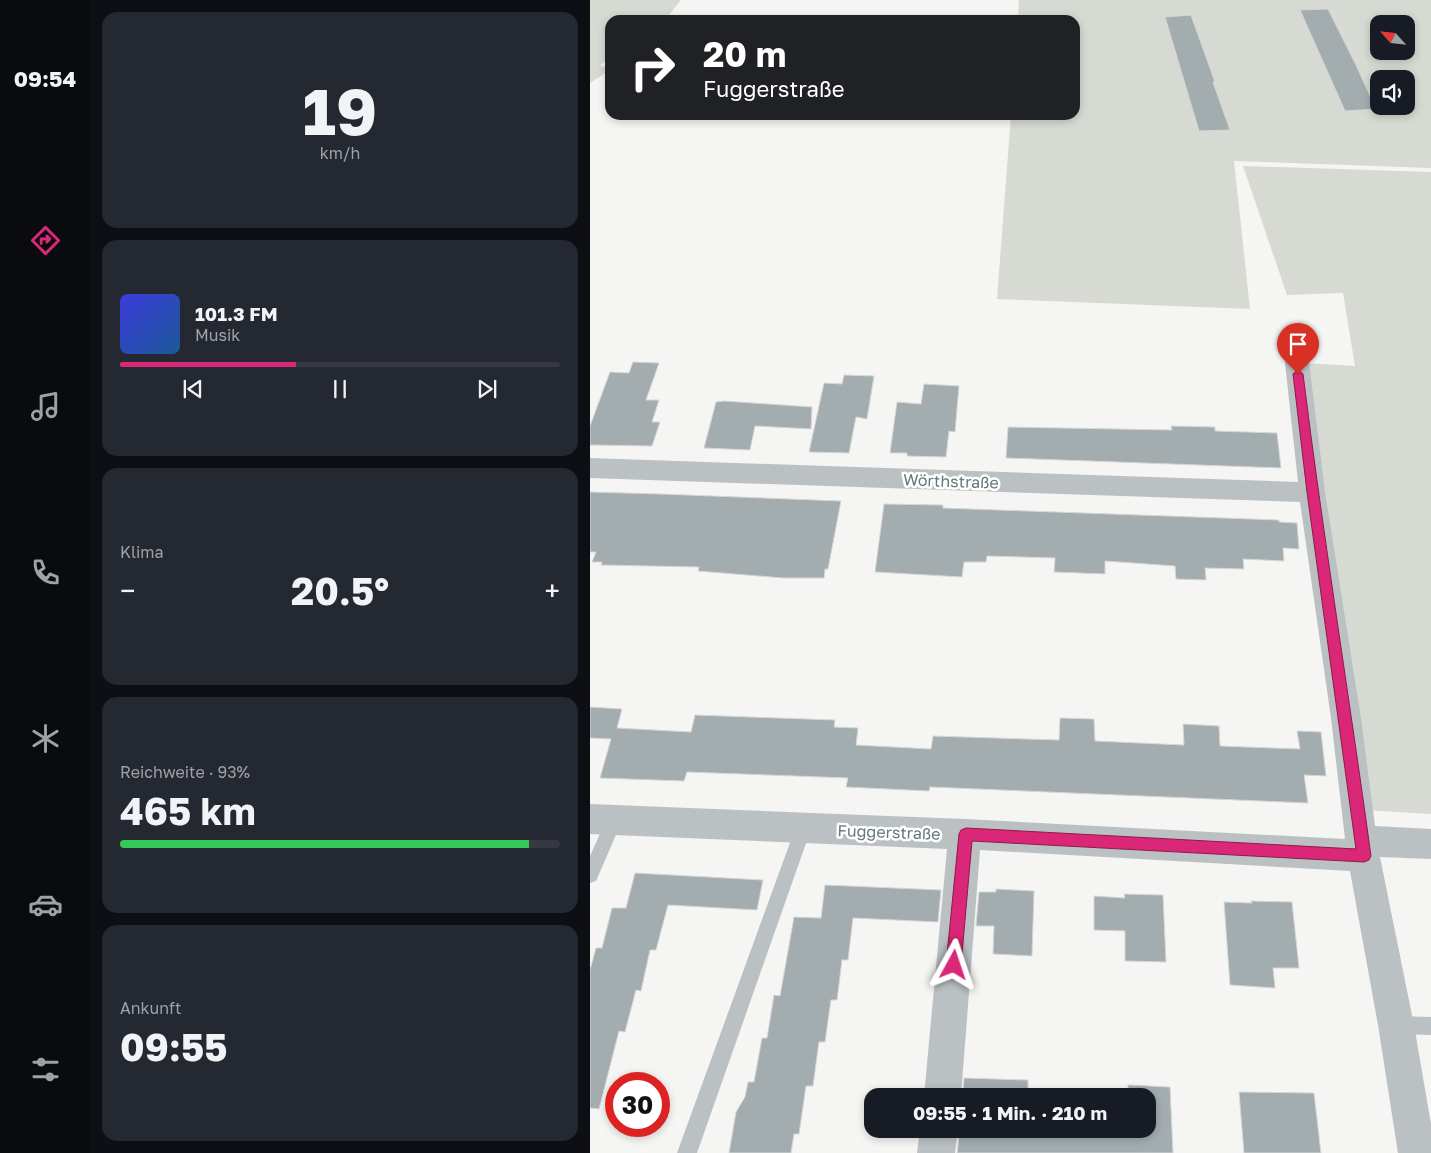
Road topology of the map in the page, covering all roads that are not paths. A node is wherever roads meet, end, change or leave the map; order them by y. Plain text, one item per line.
1 (1296, 354) dead end
2 (590, 468) edge
3 (1312, 492) junction
4 (602, 820) edge
5 (803, 829) junction
6 (966, 834) junction
7 (1431, 844) edge
8 (1362, 848) junction
9 (590, 875) edge
10 (1396, 1025) junction
11 (1431, 1026) edge
12 (943, 1088) edge
13 (938, 1138) edge
14 (687, 1153) edge
15 (936, 1153) edge
16 (1417, 1153) edge

1 - 3 street
2 - 3 street, Wörthstraße
3 - 8 street
4 - 5 street, Fuggerstraße
4 - 9 lane, Fuggerstraße
5 - 6 street, Fuggerstraße
5 - 14 lane
6 - 8 street, Fuggerstraße
6 - 12 street
7 - 8 street, Fuggerstraße
8 - 10 street
10 - 11 lane
10 - 16 street
13 - 15 street

